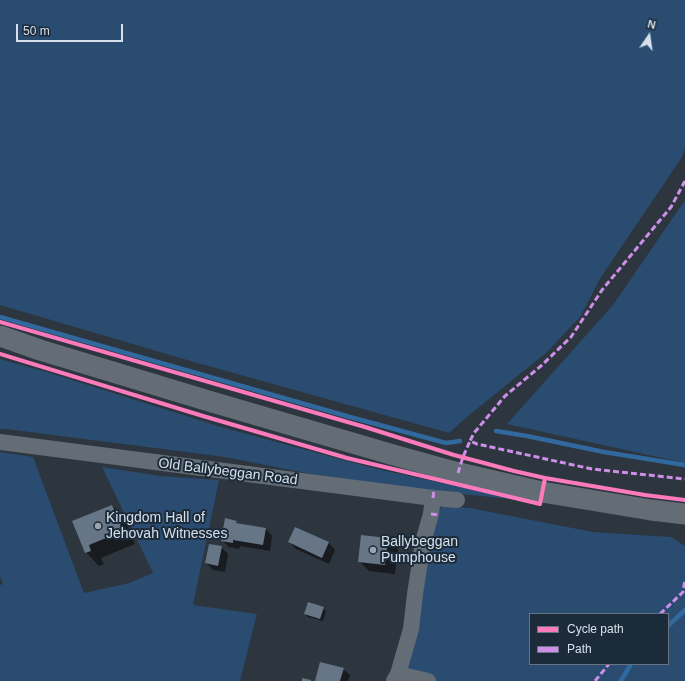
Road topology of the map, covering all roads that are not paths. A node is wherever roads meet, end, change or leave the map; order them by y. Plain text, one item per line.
1 (0, 336) edge
2 (0, 442) edge
3 (432, 498) junction
4 (456, 500) dead end
5 (685, 514) edge
6 (396, 677) edge
7 (428, 681) edge

1 - 5 street
2 - 3 street, Old Ballybeggan Road
3 - 4 street, Old Ballybeggan Road
3 - 6 street
6 - 7 street

